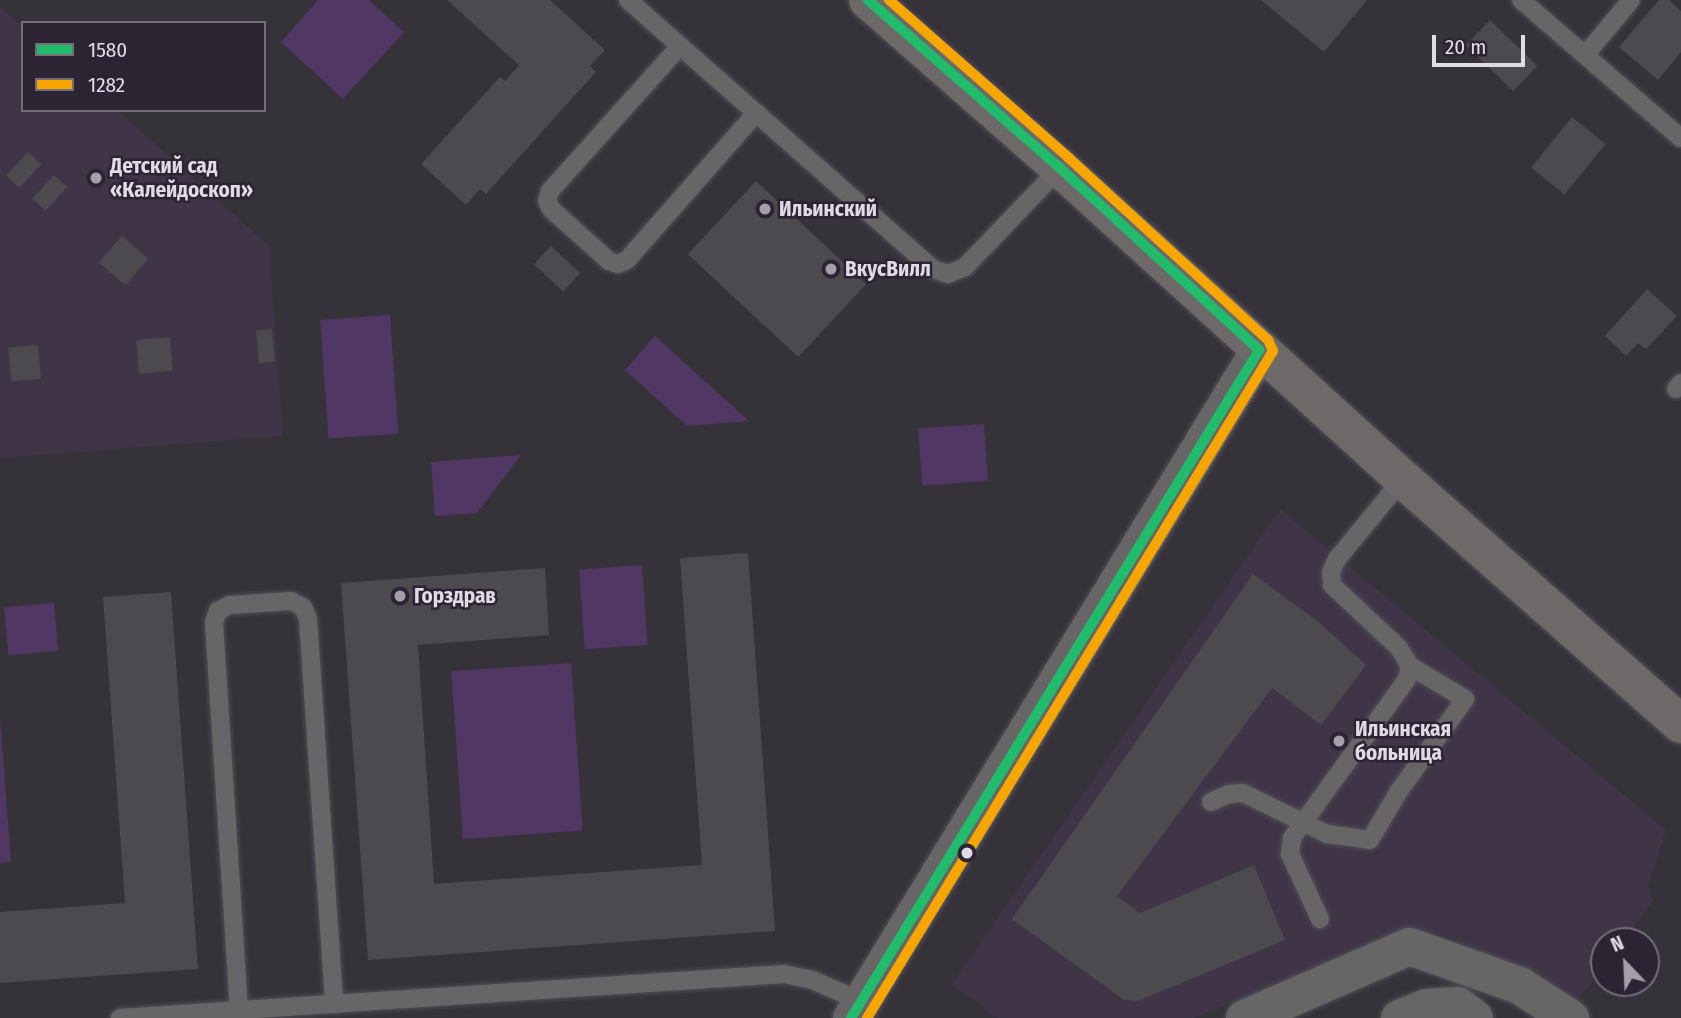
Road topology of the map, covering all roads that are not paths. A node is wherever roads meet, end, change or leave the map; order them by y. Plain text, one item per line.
1 (628, 0) edge
2 (869, 0) edge
3 (1521, 0) edge
4 (1631, 0) edge
5 (680, 46) junction
6 (1586, 54) junction
7 (756, 113) junction
8 (1681, 138) edge
9 (1060, 168) junction
10 (1259, 350) junction
11 (1402, 479) junction
12 (1410, 666) junction
13 (1681, 723) edge
14 (1211, 802) dead end
15 (1301, 824) junction
16 (1320, 919) dead end
17 (1464, 963) junction
18 (334, 1004) junction
19 (239, 1010) junction
20 (856, 1010) edge
21 (1466, 1012) edge
22 (120, 1018) edge
23 (1244, 1018) edge
24 (1399, 1018) edge
25 (1570, 1018) edge

1 - 5 lane
2 - 9 street
3 - 6 lane
4 - 6 lane
5 - 7 lane
5 - 7 lane
6 - 8 lane
7 - 9 lane
9 - 10 street
10 - 11 street
10 - 20 street
11 - 12 lane
11 - 13 street
12 - 15 lane
12 - 15 lane
14 - 15 lane
15 - 16 lane
17 - 21 street
17 - 23 street
17 - 25 street
18 - 19 lane
18 - 19 lane
18 - 20 lane
19 - 22 lane
21 - 24 street

